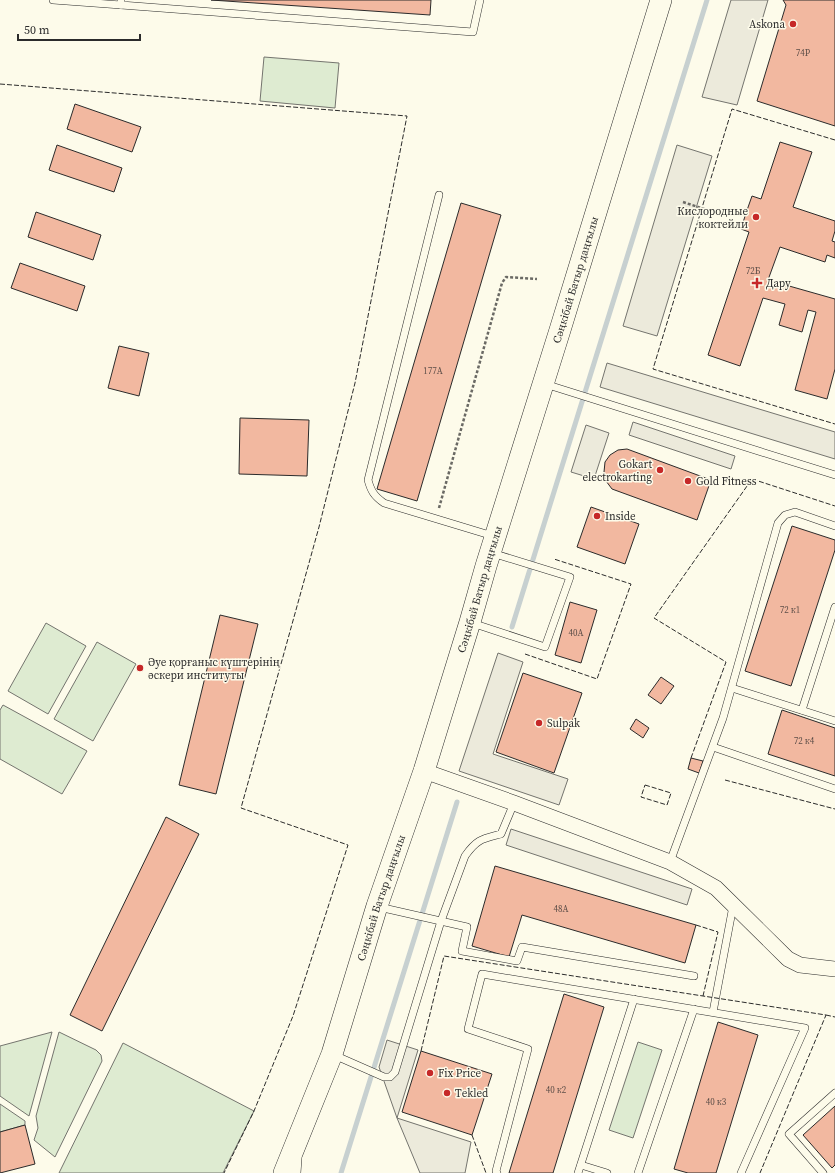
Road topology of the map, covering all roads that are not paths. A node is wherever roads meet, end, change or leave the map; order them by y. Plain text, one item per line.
1 (53, 0) edge
2 (480, 0) edge
3 (661, 0) edge
4 (121, 3) edge
5 (439, 195) dead end
6 (543, 383) junction
7 (835, 475) edge
8 (835, 526) edge
9 (493, 545) junction
10 (835, 607) edge
11 (470, 622) junction
12 (732, 688) junction
13 (802, 710) junction
14 (835, 721) edge
15 (713, 747) junction
16 (424, 771) junction
17 (835, 789) edge
18 (514, 803) junction
19 (670, 862) junction
20 (376, 906) junction
21 (733, 906) junction
22 (441, 921) junction
23 (835, 969) edge
24 (694, 976) dead end
25 (634, 999) junction
26 (694, 1009) junction
27 (713, 1012) junction
28 (332, 1054) junction
29 (835, 1092) edge
30 (302, 1128) junction
31 (581, 1165) junction
32 (284, 1173) edge
33 (297, 1173) edge
34 (497, 1173) edge
35 (578, 1173) edge
36 (607, 1173) edge
37 (638, 1173) edge
38 (741, 1173) edge
39 (823, 1173) edge

1 - 4 lane
2 - 4 lane
3 - 6 main road, Сәңкібай Батыр даңғылы
5 - 9 lane
6 - 7 lane
6 - 9 main road, Сәңкібай Батыр даңғылы
8 - 12 lane
9 - 11 main road, Сәңкібай Батыр даңғылы
9 - 11 lane
10 - 13 lane
11 - 16 main road, Сәңкібай Батыр даңғылы
12 - 13 lane
12 - 15 lane
13 - 14 lane
15 - 17 lane
15 - 19 lane
16 - 18 street
16 - 20 main road, Сәңкібай Батыр даңғылы
18 - 19 street
18 - 22 lane
19 - 21 street
20 - 22 lane
20 - 28 main road, Сәңкібай Батыр даңғылы
21 - 23 street
21 - 27 lane
22 - 24 lane
22 - 28 lane
25 - 26 lane
25 - 31 lane
25 - 34 lane
26 - 27 lane
26 - 37 lane
27 - 38 lane
28 - 30 main road, Сәңкібай Батыр даңғылы
29 - 39 lane
30 - 32 main road, Сәңкібай Батыр даңғылы
30 - 33 lane
31 - 35 lane
31 - 36 lane

